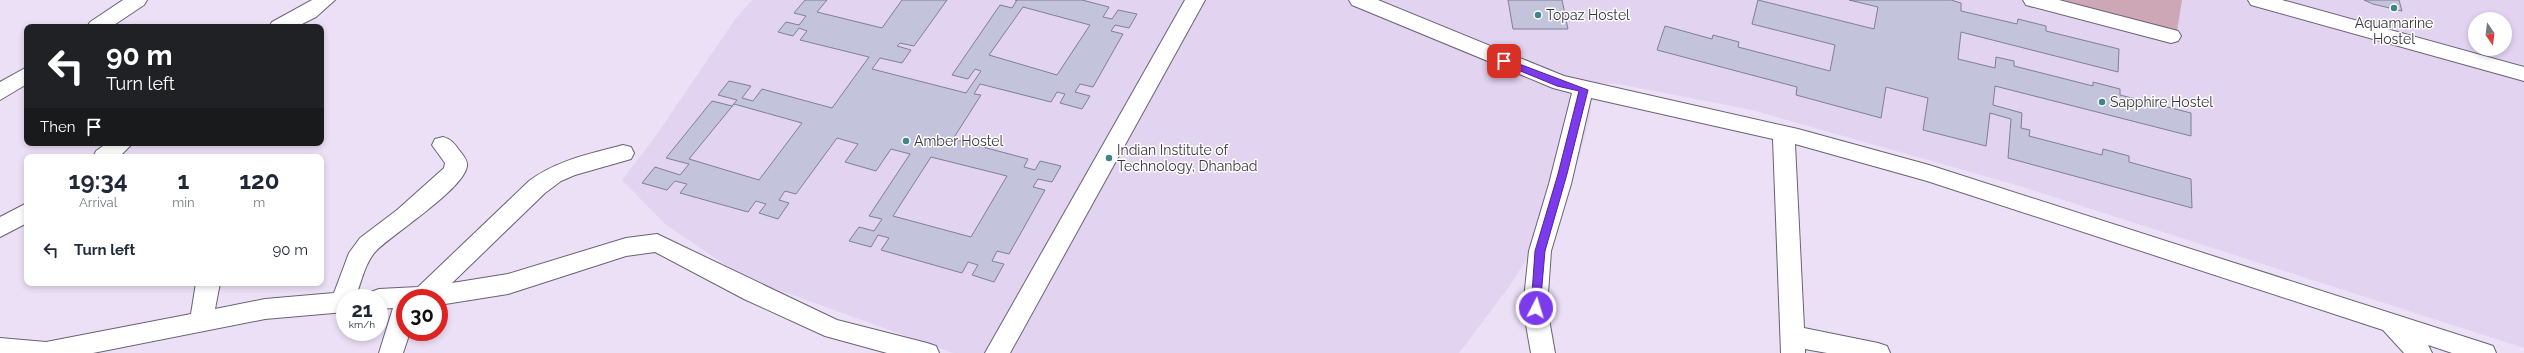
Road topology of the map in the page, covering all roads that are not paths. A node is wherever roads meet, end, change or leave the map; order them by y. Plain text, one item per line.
1 (137, 0) edge
2 (325, 0) edge
3 (1195, 0) edge
4 (1358, 0) edge
5 (2033, 0) edge
6 (2258, 0) edge
7 (101, 24) edge
8 (285, 24) edge
9 (2171, 36) dead end
10 (2524, 74) edge
11 (1584, 90) junction
12 (1784, 134) junction
13 (442, 145) dead end
14 (118, 146) edge
15 (108, 154) edge
16 (623, 154) dead end
17 (24, 214) edge
18 (0, 228) edge
19 (207, 286) edge
20 (349, 289) edge
21 (424, 289) edge
22 (448, 294) edge
23 (336, 303) edge
24 (201, 322) junction
25 (2389, 322) junction
26 (396, 340) edge
27 (1793, 345) edge
28 (0, 348) edge
29 (391, 353) edge
30 (927, 353) edge
31 (997, 353) edge
32 (1543, 353) edge
33 (1878, 353) edge
34 (2420, 353) edge
35 (2484, 353) edge

1 - 7 street
2 - 8 street
3 - 31 street
4 - 11 street
5 - 9 street
6 - 10 street
11 - 12 street
11 - 32 street
12 - 25 street
12 - 27 street
13 - 20 street
14 - 15 street
16 - 21 street
17 - 18 street
19 - 24 street
22 - 30 street
23 - 24 street
24 - 28 street
25 - 34 street
25 - 35 street
26 - 29 street
27 - 33 street

